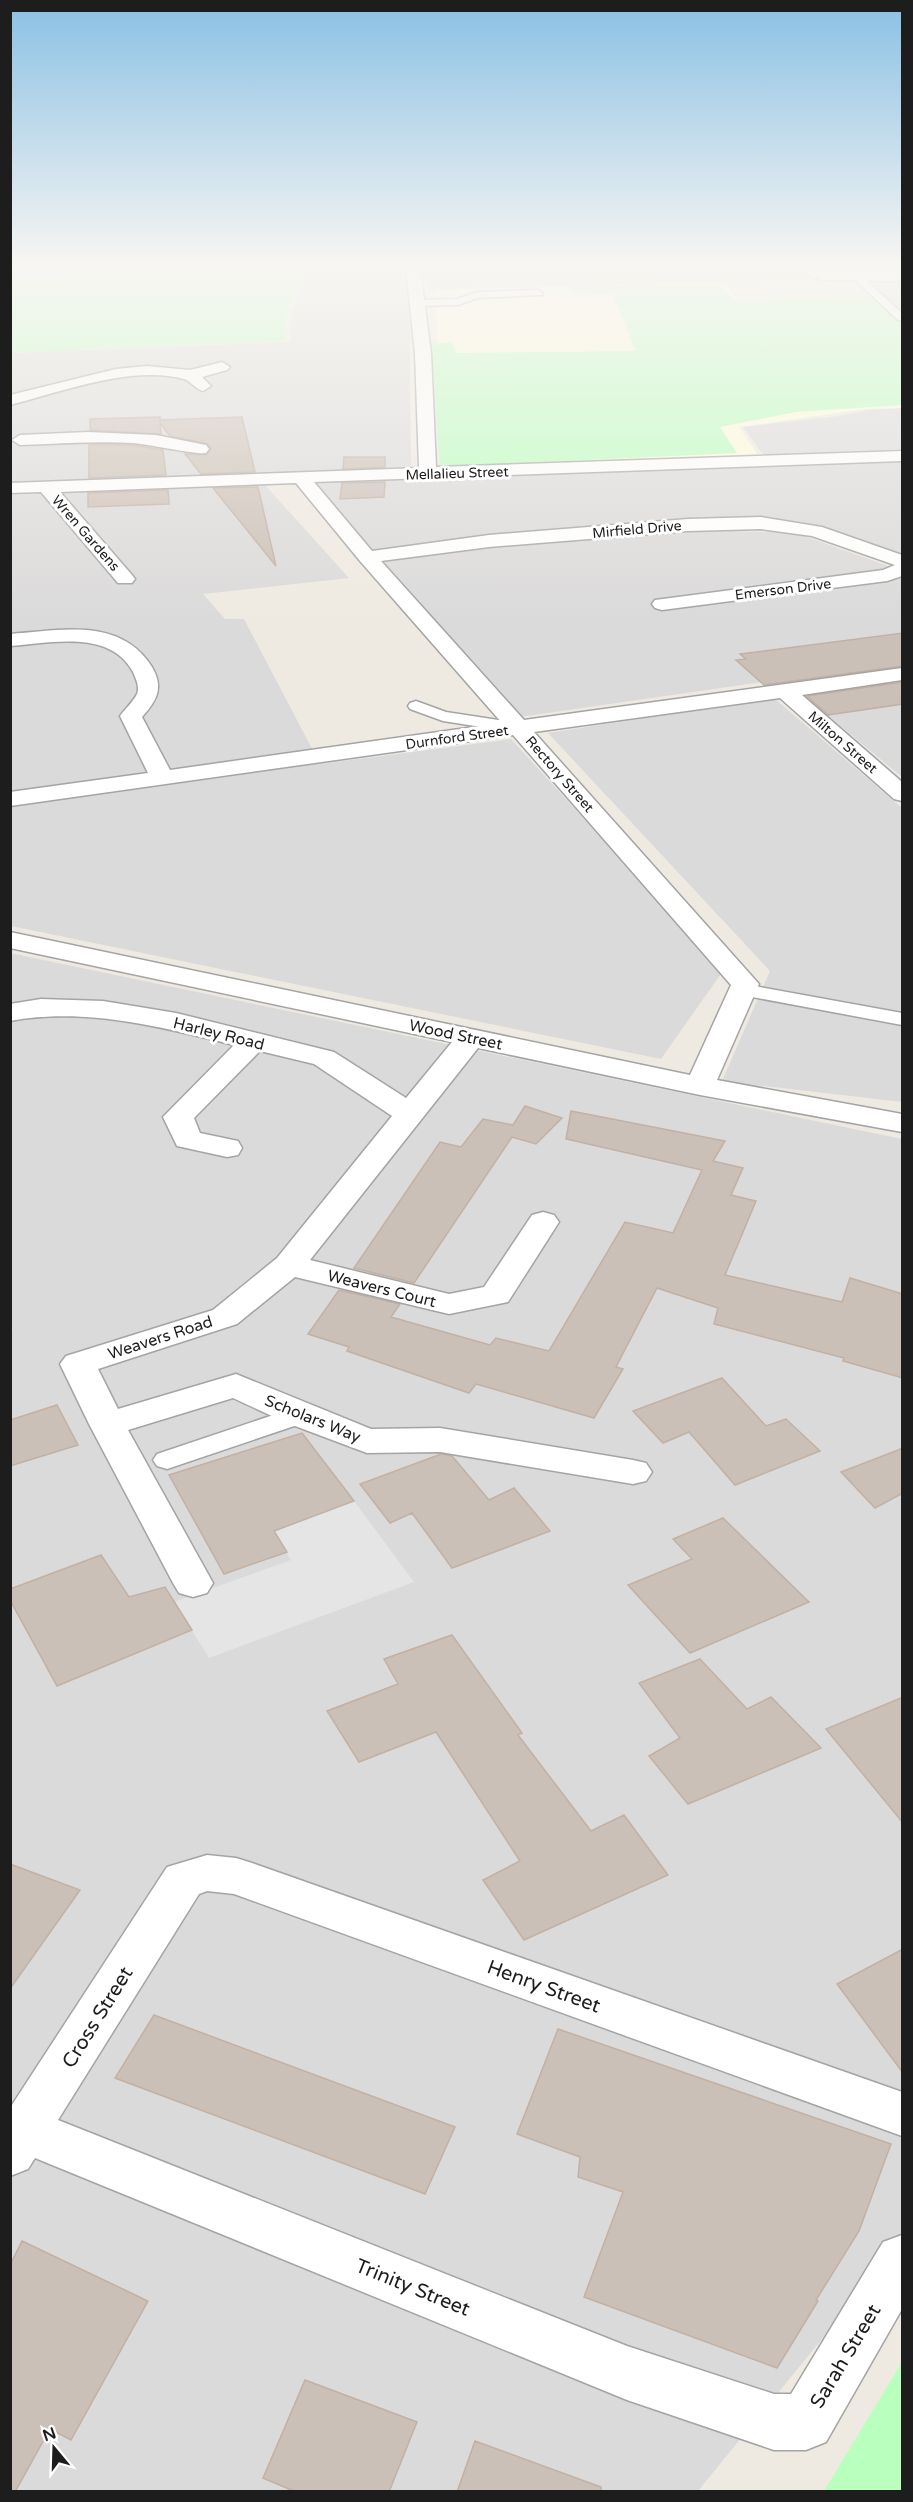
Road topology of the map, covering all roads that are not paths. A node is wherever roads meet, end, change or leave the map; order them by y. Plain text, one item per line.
1 (72, 385) edge
2 (424, 385) edge
3 (10, 400) edge
4 (17, 424) edge
5 (195, 431) dead end
6 (174, 441) junction
7 (200, 448) dead end
8 (903, 456) edge
9 (428, 474) junction
10 (302, 479) junction
11 (46, 487) junction
12 (14, 488) edge
13 (367, 557) junction
14 (903, 561) edge
15 (903, 569) edge
16 (125, 579) dead end
17 (662, 604) dead end
18 (10, 640) edge
19 (903, 674) edge
20 (784, 690) junction
21 (416, 706) dead end
22 (519, 728) junction
23 (162, 778) junction
24 (897, 783) edge
25 (10, 799) edge
26 (10, 940) edge
27 (742, 990) junction
28 (10, 1013) edge
29 (903, 1019) edge
30 (471, 1037) junction
31 (253, 1042) junction
32 (700, 1086) junction
33 (411, 1115) junction
34 (903, 1123) edge
35 (227, 1148) dead end
36 (543, 1222) dead end
37 (289, 1265) junction
38 (300, 1415) junction
39 (107, 1424) junction
40 (167, 1460) dead end
41 (633, 1472) dead end
42 (193, 1583) dead end
43 (183, 1880) joint
44 (903, 2114) edge
45 (18, 2142) edge
46 (903, 2260) edge
47 (806, 2422) joint

1 - 3 street
2 - 9 street
4 - 6 street
4 - 12 street
5 - 6 street
6 - 7 street
8 - 9 street, Mellalieu Street
9 - 10 street, Mellalieu Street
10 - 11 street, Mellalieu Street
10 - 13 street, Rectory Street
11 - 12 street, Mellalieu Street
11 - 16 street, Wren Gardens
13 - 14 street, Mirfield Drive
13 - 22 street, Rectory Street
15 - 17 street, Emerson Drive
18 - 23 street
19 - 20 street, Durnford Street
20 - 22 street, Durnford Street
20 - 24 street, Milton Street
21 - 22 lane
22 - 23 street, Durnford Street
22 - 27 street, Rectory Street
23 - 25 street, Durnford Street
26 - 30 street, Wood Street
27 - 29 lane
27 - 32 street
28 - 31 street, Harley Road
30 - 32 street, Wood Street
30 - 33 street, Weavers Road
31 - 33 street, Harley Road
31 - 35 street
32 - 34 street, Wood Street
33 - 37 street, Weavers Road
36 - 37 street, Weavers Court
37 - 39 street, Weavers Road
38 - 39 street, Scholars Way
38 - 40 lane
38 - 41 street, Scholars Way
39 - 42 street, Weavers Road
43 - 44 street, Henry Street
43 - 45 street, Cross Street
45 - 47 street, Trinity Street
46 - 47 street, Sarah Street

